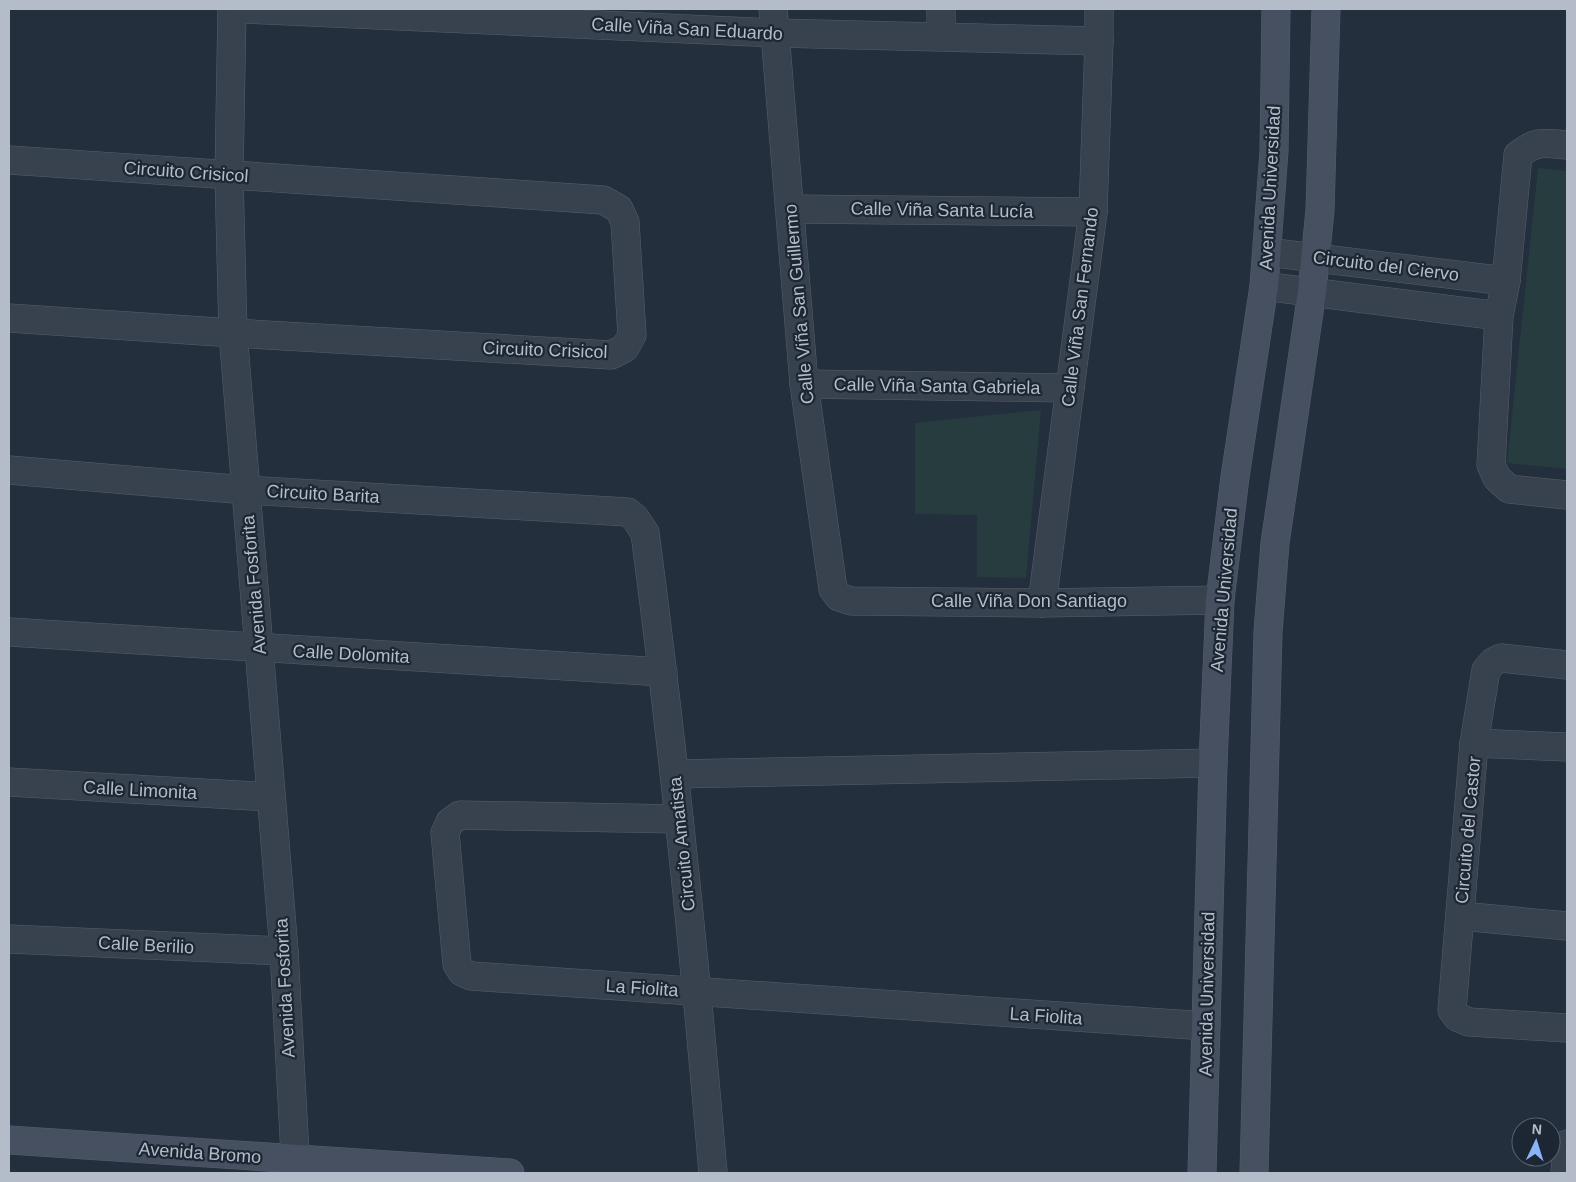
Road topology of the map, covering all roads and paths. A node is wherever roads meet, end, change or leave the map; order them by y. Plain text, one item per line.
1 (232, 9) edge
2 (245, 9) edge
3 (941, 9) edge
4 (1099, 9) edge
5 (1276, 9) edge
6 (1326, 9) edge
7 (774, 21) edge
8 (941, 36) junction
9 (1100, 41) junction
10 (1567, 146) edge
11 (9, 160) edge
12 (229, 175) junction
13 (791, 209) junction
14 (1093, 212) junction
15 (1267, 252) junction
16 (1316, 258) junction
17 (1506, 281) junction
18 (1264, 286) junction
19 (1312, 292) junction
20 (1499, 316) junction
21 (9, 318) edge
22 (232, 333) junction
23 (804, 384) junction
24 (1070, 388) junction
25 (9, 470) edge
26 (246, 490) junction
27 (1567, 495) edge
28 (635, 518) joint
29 (839, 597) joint
30 (1220, 600) junction
31 (1042, 603) junction
32 (9, 632) edge
33 (260, 648) junction
34 (1567, 665) edge
35 (663, 672) junction
36 (1474, 743) junction
37 (1567, 747) edge
38 (1213, 763) junction
39 (675, 774) junction
40 (9, 782) edge
41 (271, 797) junction
42 (679, 819) junction
43 (1461, 916) junction
44 (1567, 926) edge
45 (9, 939) edge
46 (284, 951) junction
47 (698, 992) junction
48 (1206, 1026) junction
49 (1567, 1028) edge
50 (9, 1140) edge
51 (1567, 1144) edge
52 (295, 1167) edge
53 (471, 1172) edge
54 (510, 1173) edge
55 (713, 1173) edge
56 (1202, 1173) edge
57 (1254, 1173) edge
58 (1565, 1173) edge

1 - 12 street, Avenida Fosforita
2 - 7 street, Calle Viña San Eduardo
3 - 8 street
4 - 9 street, Calle Viña San Fernando
5 - 15 street, Avenida Universidad
6 - 16 street
7 - 8 street, Calle Viña San Eduardo
7 - 13 street, Calle Viña San Guillermo
8 - 9 street, Calle Viña San Eduardo
9 - 14 street, Calle Viña San Fernando
10 - 17 street
11 - 12 street, Circuito Crisicol
12 - 22 street, Avenida Fosforita
12 - 22 street, Circuito Crisicol
13 - 14 street, Calle Viña Santa Lucía
13 - 23 street, Calle Viña San Guillermo
14 - 24 street, Calle Viña San Fernando
15 - 16 street, Circuito del Ciervo
15 - 18 street, Avenida Universidad
16 - 17 street, Circuito del Ciervo
16 - 19 street
17 - 20 street
18 - 19 street, Circuito del Ciervo
18 - 30 street, Avenida Universidad
19 - 20 street, Circuito del Ciervo
19 - 57 street
20 - 27 street
21 - 22 street, Circuito Crisicol
22 - 26 street, Avenida Fosforita
23 - 24 street, Calle Viña Santa Gabriela
23 - 29 street, Calle Viña San Guillermo
24 - 31 street, Calle Viña San Fernando
25 - 26 street, Circuito Barita
26 - 28 street, Circuito Barita
26 - 33 street, Avenida Fosforita
28 - 35 street, Circuito Amatista
29 - 31 street, Calle Viña Don Santiago
30 - 31 street, Calle Viña Don Santiago
30 - 38 street, Avenida Universidad
32 - 33 street, Calle Dolomita
33 - 35 street, Calle Dolomita
33 - 41 street, Avenida Fosforita
34 - 36 street, Circuito del Castor
35 - 39 street, Circuito Amatista
36 - 37 street, Circuito del Castor
36 - 43 street, Circuito del Castor
38 - 39 street
38 - 48 street, Avenida Universidad
39 - 42 street, Circuito Amatista
40 - 41 street, Calle Limonita
41 - 46 street, Avenida Fosforita
42 - 47 street, Circuito Amatista
42 - 47 street, La Fiolita
43 - 44 street, Circuito del Castor
43 - 49 street, Circuito del Castor
45 - 46 street, Calle Berilio
46 - 52 street, Avenida Fosforita
47 - 48 street, La Fiolita
47 - 55 street, Circuito Amatista
48 - 56 street, Avenida Universidad
50 - 52 street, Avenida Bromo
51 - 58 street
52 - 53 street, Avenida Bromo
53 - 54 street, Avenida Bromo

